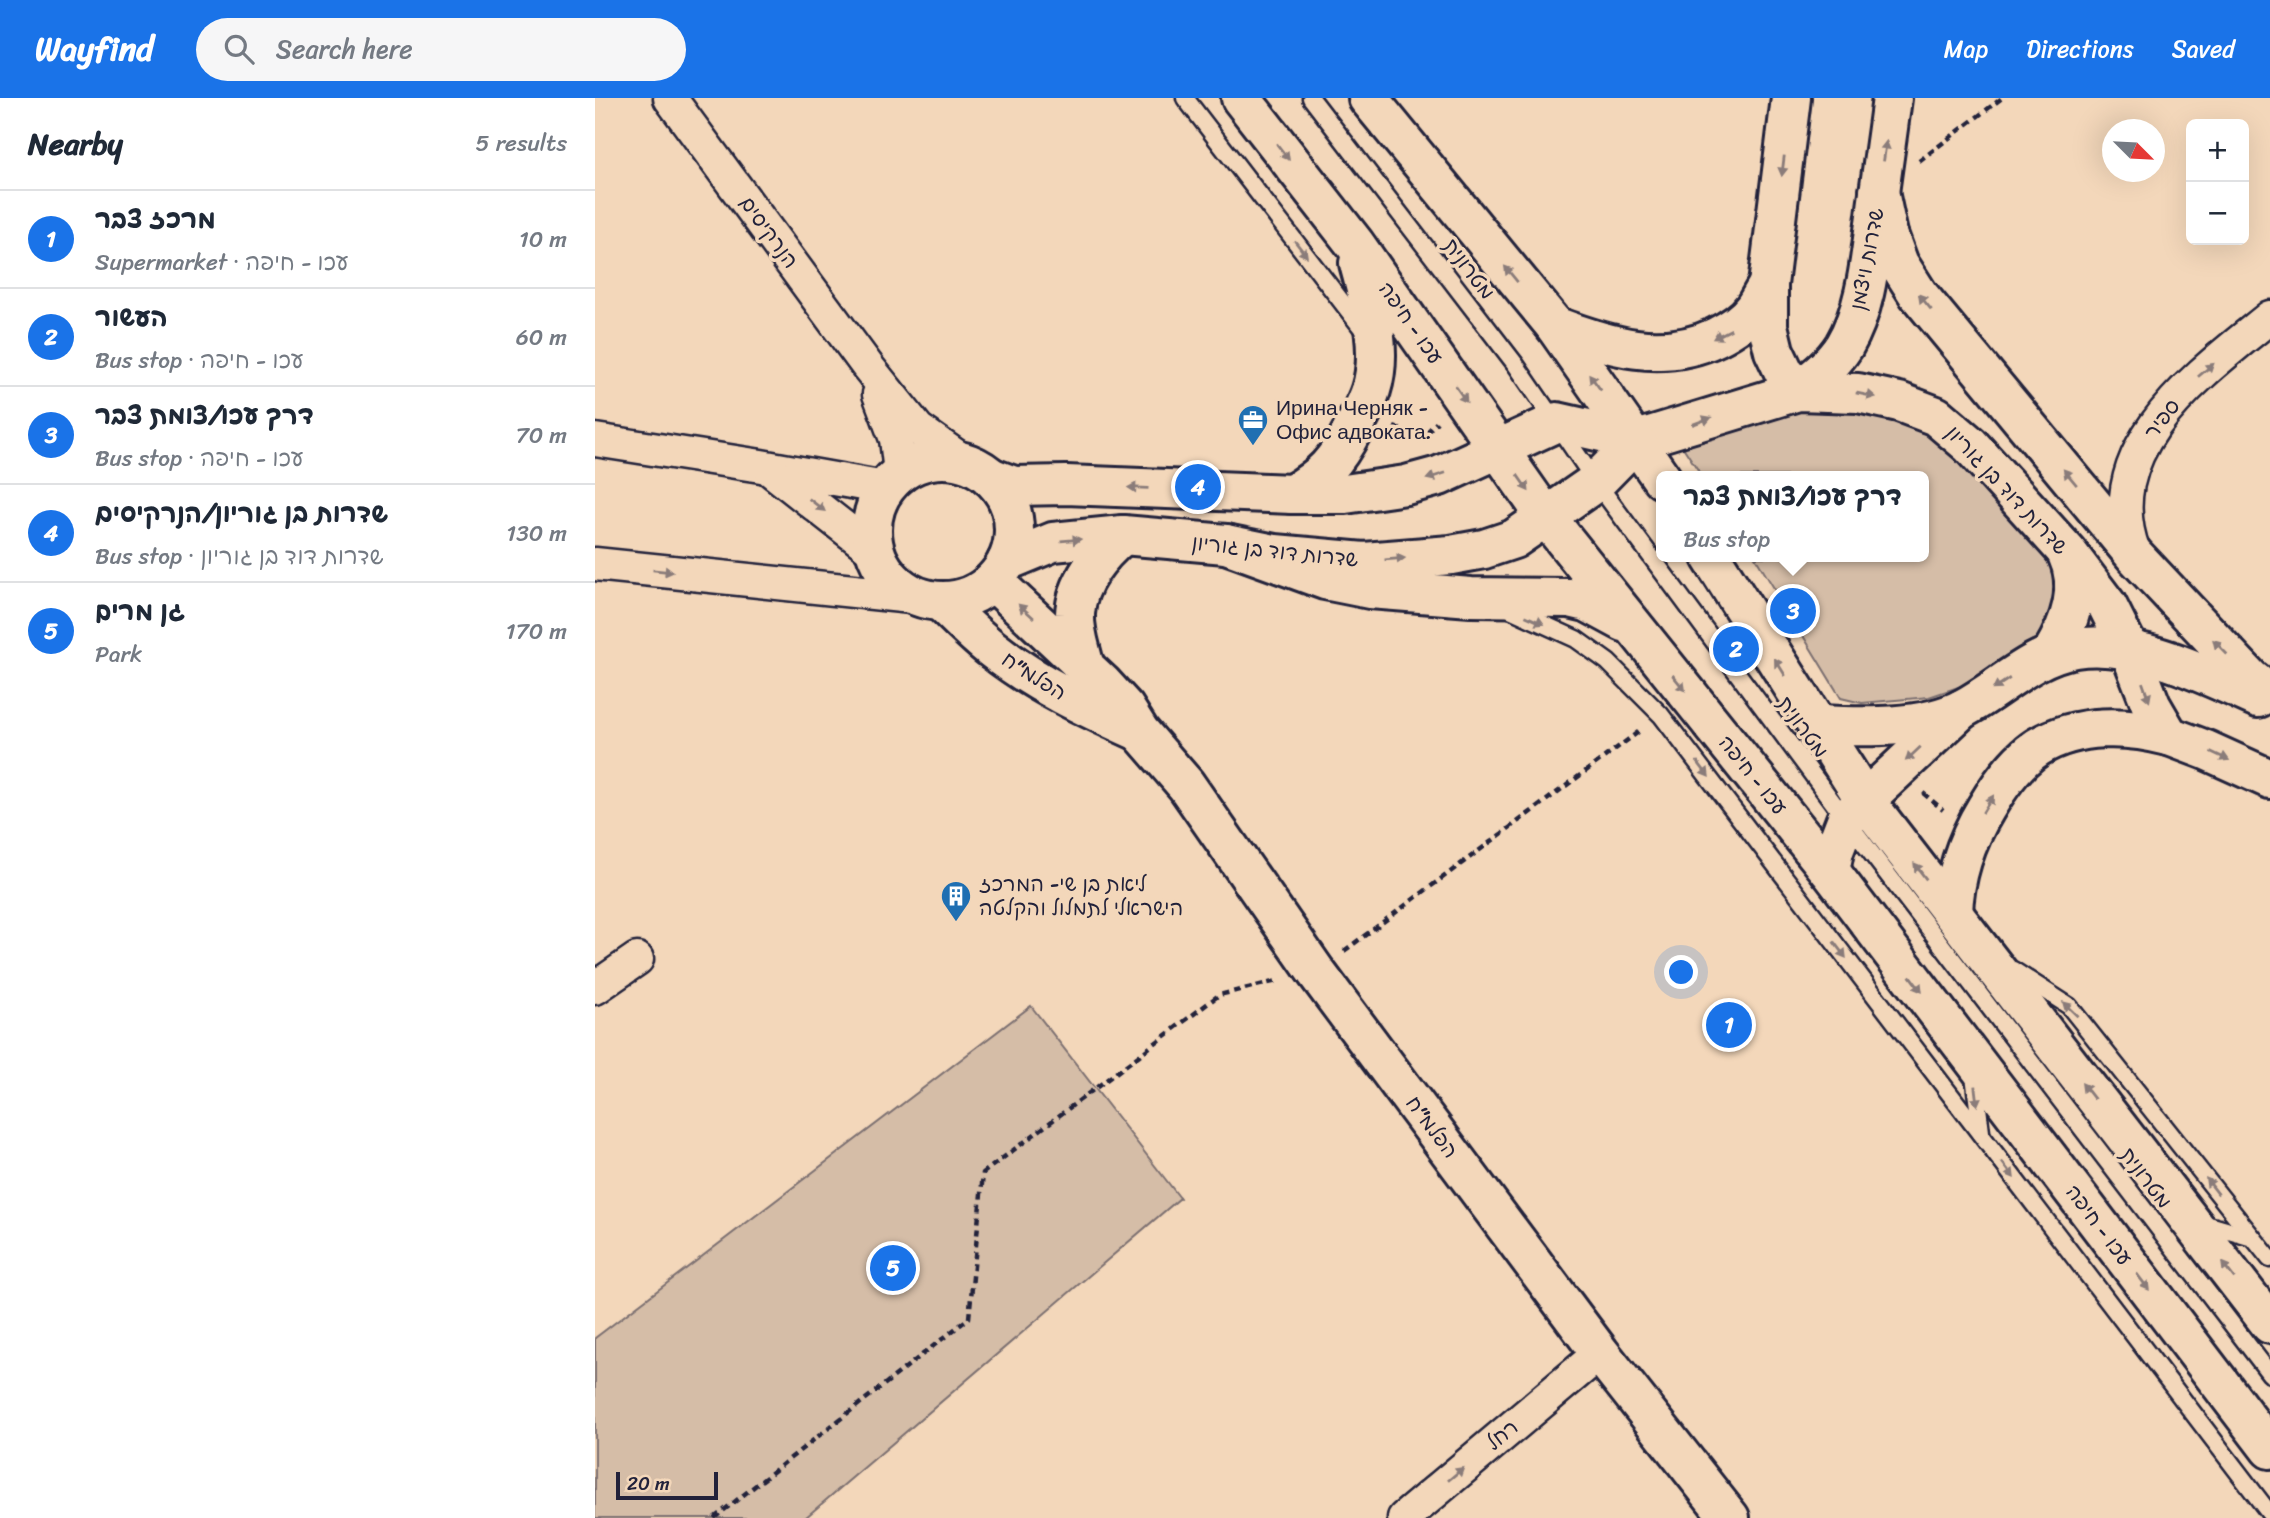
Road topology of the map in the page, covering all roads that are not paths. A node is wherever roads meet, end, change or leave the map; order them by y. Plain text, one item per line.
1 (670, 98) edge
2 (1185, 98) edge
3 (1241, 98) edge
4 (1311, 98) edge
5 (1368, 98) edge
6 (1791, 98) edge
7 (1892, 98) edge
8 (1879, 192) junction
9 (1355, 244) junction
10 (1768, 285) junction
11 (2270, 317) edge
12 (1555, 326) junction
13 (1375, 345) junction
14 (868, 367) junction
15 (1798, 391) junction
16 (1557, 422) junction
17 (595, 440) edge
18 (1637, 440) junction
19 (1499, 449) junction
20 (761, 466) junction
21 (976, 468) junction
22 (1657, 471) edge
23 (892, 480) junction
24 (1596, 482) junction
25 (1292, 494) junction
26 (1546, 517) junction
27 (1123, 535) junction
28 (1226, 544) junction
29 (875, 552) junction
30 (2067, 552) junction
31 (2136, 556) junction
32 (1656, 558) edge
33 (1659, 562) edge
34 (1714, 562) edge
35 (595, 564) edge
36 (1000, 571) junction
37 (1471, 597) junction
38 (930, 600) junction
39 (1637, 630) junction
40 (2130, 651) junction
41 (2052, 653) junction
42 (1084, 664) junction
43 (2270, 694) edge
44 (2270, 703) edge
45 (1962, 709) junction
46 (1817, 725) junction
47 (1140, 732) junction
48 (2169, 736) junction
49 (2270, 779) edge
50 (1856, 810) junction
51 (1830, 872) junction
52 (1953, 914) junction
53 (1978, 948) junction
54 (637, 959) dead end
55 (595, 988) edge
56 (1972, 1058) junction
57 (1981, 1134) junction
58 (2188, 1218) junction
59 (2253, 1238) junction
60 (2270, 1259) edge
61 (2270, 1324) edge
62 (1599, 1353) junction
63 (2270, 1374) edge
64 (2270, 1449) edge
65 (2270, 1514) edge
66 (1404, 1518) edge
67 (1730, 1518) edge

1 - 14 street, הנרקיסים
2 -> 13 lane
3 -> 9 main road, עכו - חיפה
4 - 16 lane, מטרונית
12 -> 5 main road
6 -> 10 main road
8 -> 7 main road, שדרות ויצמן
8 - 15 main road, שדרות ויצמן
31 -> 8 main road
9 - 13 main road
9 -> 19 main road, עכו - חיפה
10 -> 12 main road
10 - 15 main road
31 -> 11 street, ספיר
18 -> 12 main road
13 - 25 main road
14 - 21 street, הנרקיסים
14 - 23 street, הנרקיסים
18 -> 15 main road, שדרות דוד בן גוריון
15 -> 30 main road, שדרות דוד בן גוריון
16 - 18 main road, שדרות דוד בן גוריון
16 - 19 main road
16 - 24 lane, מטרונית
17 - 20 street
18 - 22 main road
18 - 24 main road, שדרות דוד בן גוריון
19 -> 25 main road
19 -> 26 main road, עכו - חיפה
20 - 23 street
20 -> 29 street
21 - 23 main road
25 -> 21 main road
21 - 36 main road
23 - 29 main road
24 - 26 main road, שדרות דוד בן גוריון
24 - 32 lane, מטרונית
28 -> 26 main road, שדרות דוד בן גוריון
26 - 39 main road, עכו - חיפה
27 - 28 main road, שדרות דוד בן גוריון
36 -> 27 main road, שדרות דוד בן גוריון
27 - 42 main road
28 - 37 main road
29 - 38 main road
30 - 40 main road, שדרות דוד בן גוריון
30 - 41 main road
43 -> 31 main road
33 - 50 lane, מטרונית
46 -> 34 main road
35 -> 38 street
36 - 38 main road
42 -> 36 main road, הפלמ"ח
37 - 39 main road
37 -> 57 lane
38 - 47 main road, הפלמ"ח
39 -> 51 main road, עכו - חיפה
40 - 41 main road
40 - 44 main road
40 -> 48 main road, שדרות דוד בן גוריון
41 -> 45 main road
42 - 47 main road, הפלמ"ח
45 - 46 main road
45 -> 50 main road
46 - 50 main road
47 - 62 main road, הפלמ"ח
48 -> 49 main road
52 -> 48 main road
50 - 51 main road
52 -> 50 main road
50 - 63 lane, מטרונית
51 -> 56 main road, עכו - חיפה
52 - 53 main road
58 -> 53 main road
59 -> 53 lane
54 - 55 street
56 -> 57 lane
56 -> 64 main road, עכו - חיפה
57 -> 65 lane
58 - 59 lane
61 -> 58 main road
59 - 60 lane
66 -> 62 street, רחל
62 - 67 main road, הפלמ"ח

